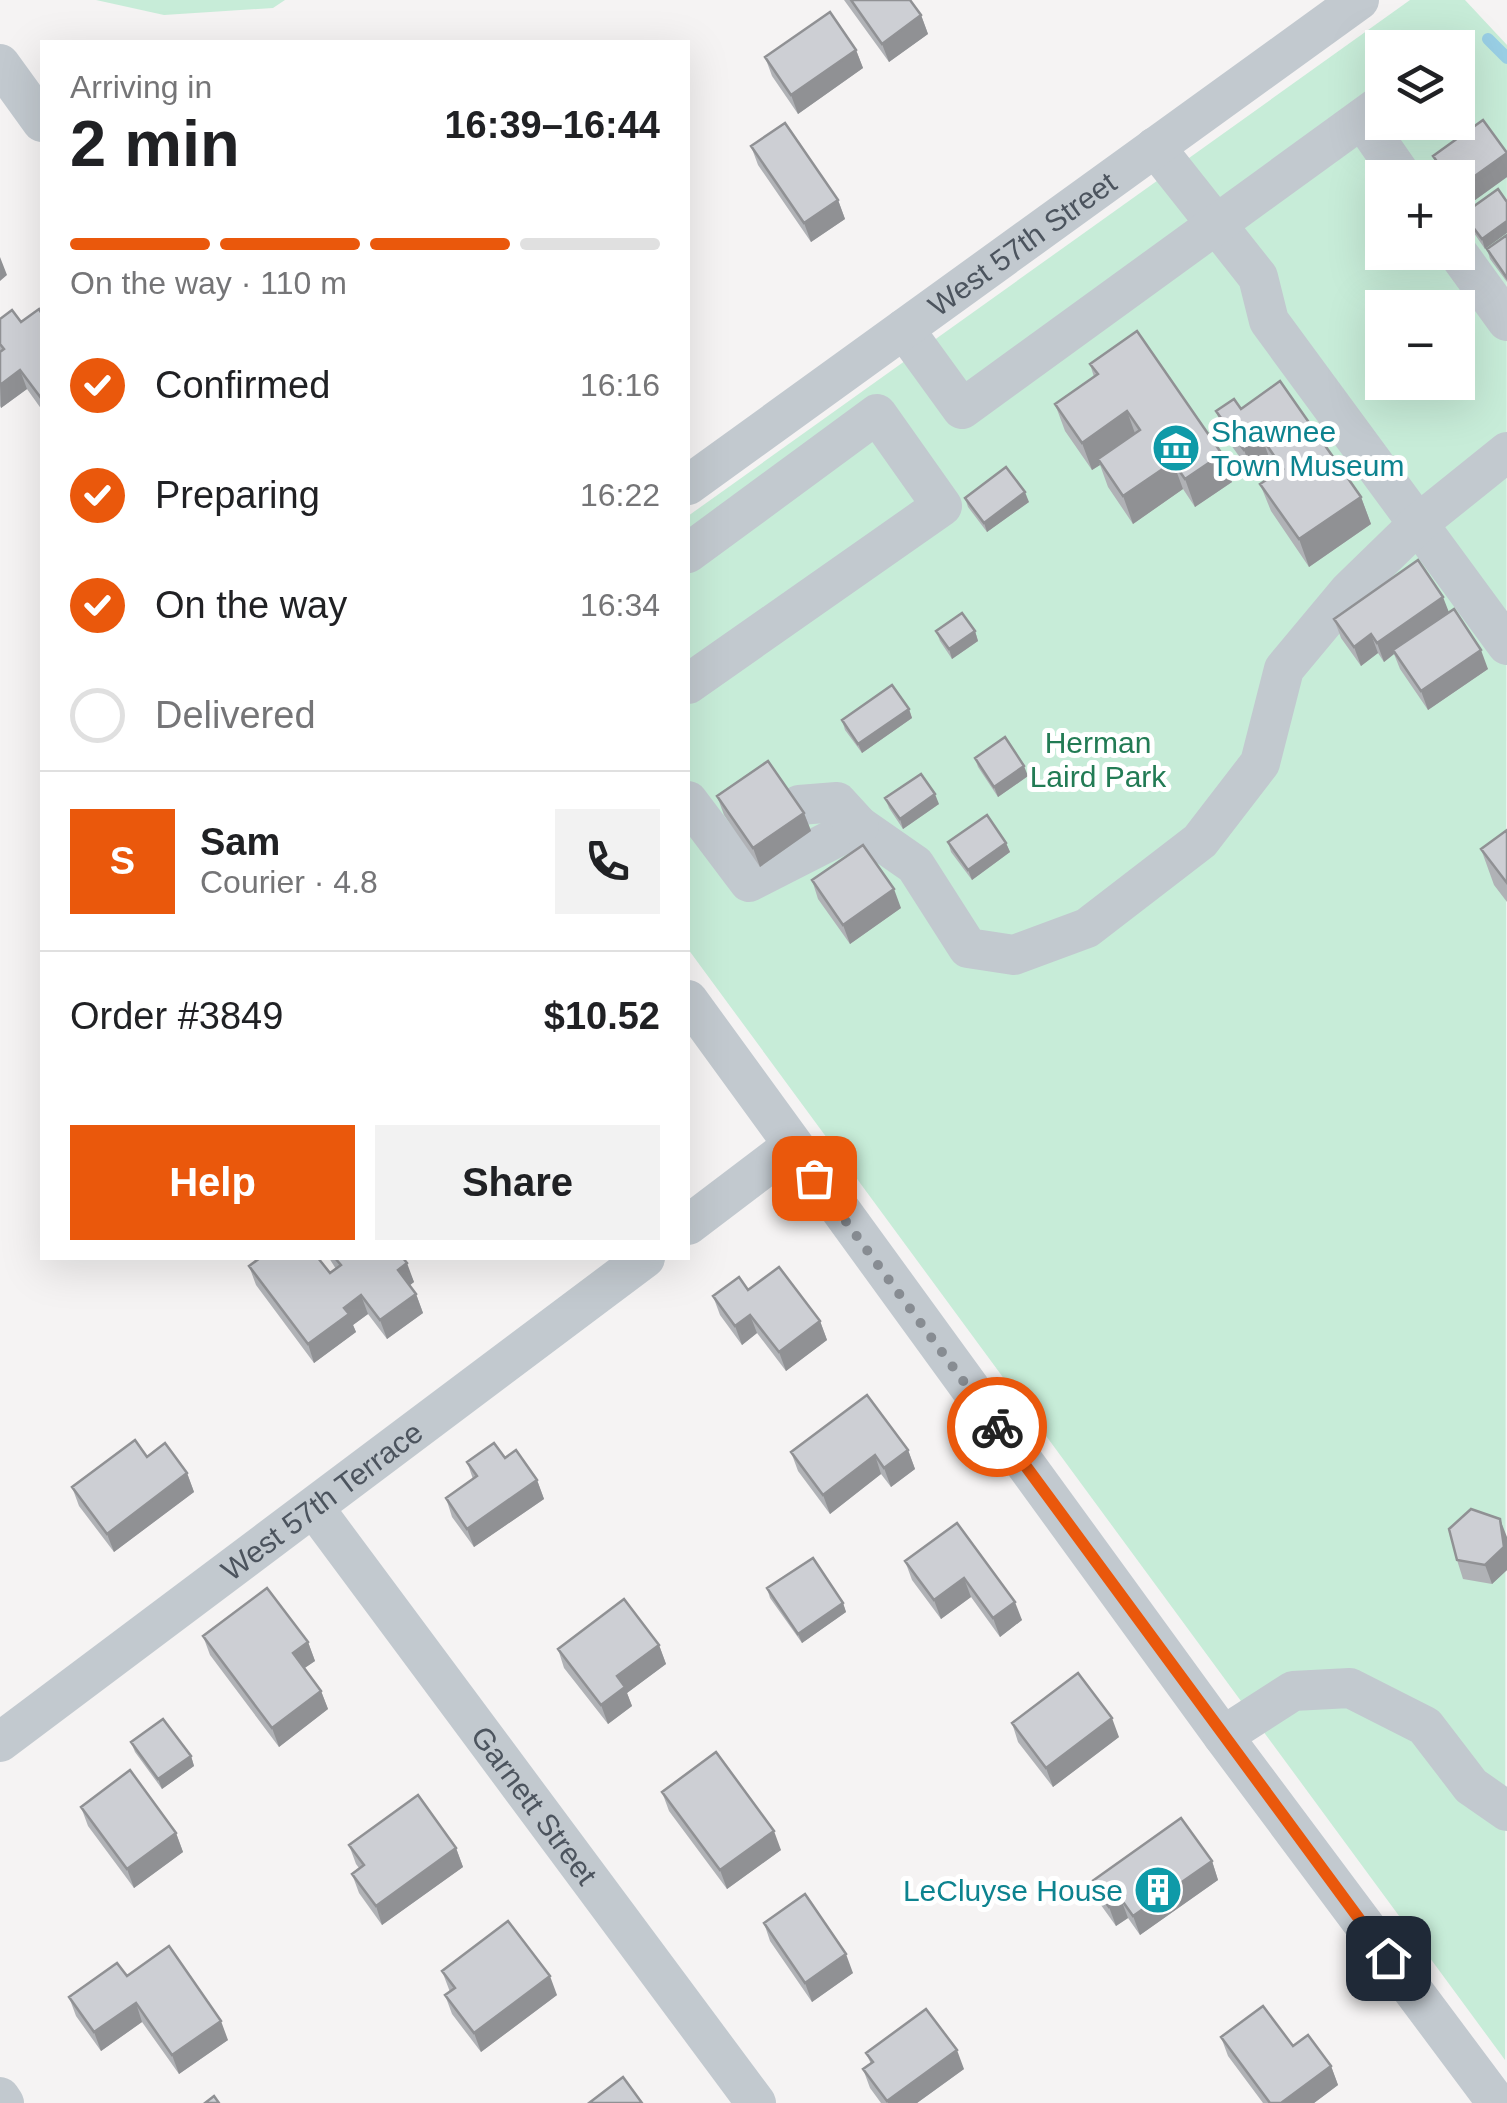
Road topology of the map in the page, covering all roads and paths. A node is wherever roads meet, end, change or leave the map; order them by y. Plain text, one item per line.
1 (1359, 0) edge
2 (0, 64) edge
3 (1365, 116) edge
4 (40, 119) edge
5 (1155, 147) junction
6 (1216, 224) junction
7 (1471, 270) edge
8 (1507, 321) edge
9 (904, 329) junction
10 (1507, 452) edge
11 (690, 484) edge
12 (1420, 522) junction
13 (690, 553) edge
14 (1507, 645) edge
15 (690, 683) edge
16 (690, 804) edge
17 (800, 805) edge
18 (859, 826) junction
19 (690, 1003) edge
20 (792, 1146) junction
21 (690, 1224) edge
22 (642, 1260) edge
23 (314, 1508) junction
24 (1222, 1736) junction
25 (0, 1742) edge
26 (1507, 1811) edge
27 (756, 2103) edge
28 (1497, 2103) edge

1 - 5 street, West 57th Street
2 - 4 street
3 - 6 street
5 - 6 street
5 - 9 street, West 57th Street
6 - 9 street
6 - 12 street
7 - 8 street
9 - 11 street, West 57th Street
10 - 12 street
12 - 14 street
12 - 18 street
13 - 15 street
16 - 18 street
17 - 18 street
19 - 20 street
20 - 21 street
20 - 24 street
22 - 23 street, West 57th Terrace
23 - 25 street, West 57th Terrace
23 - 27 street, Garnett Street
24 - 26 street
24 - 28 street

